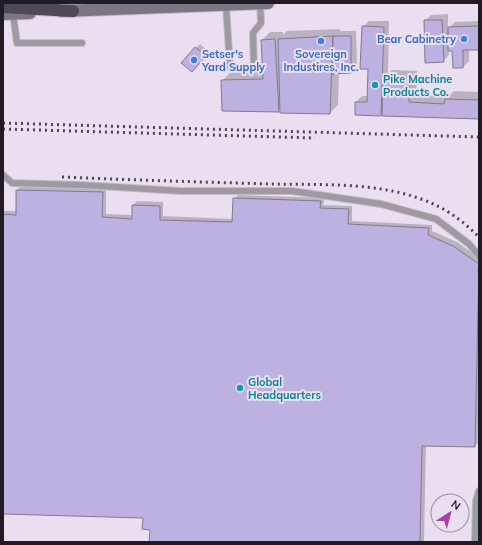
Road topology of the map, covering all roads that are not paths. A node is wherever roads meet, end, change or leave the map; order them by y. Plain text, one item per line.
1 (260, 3) edge
2 (268, 3) edge
3 (226, 5) junction
4 (3, 7) edge
5 (73, 11) junction
6 (8, 14) edge
7 (82, 43) dead end
8 (3, 175) edge
9 (479, 256) edge
10 (479, 491) edge
11 (475, 542) edge

1 - 2 street
1 - 3 street
1 - 3 lane
3 - 5 street
4 - 5 highway
5 - 6 street
6 - 7 lane
8 - 9 lane
10 - 11 lane

